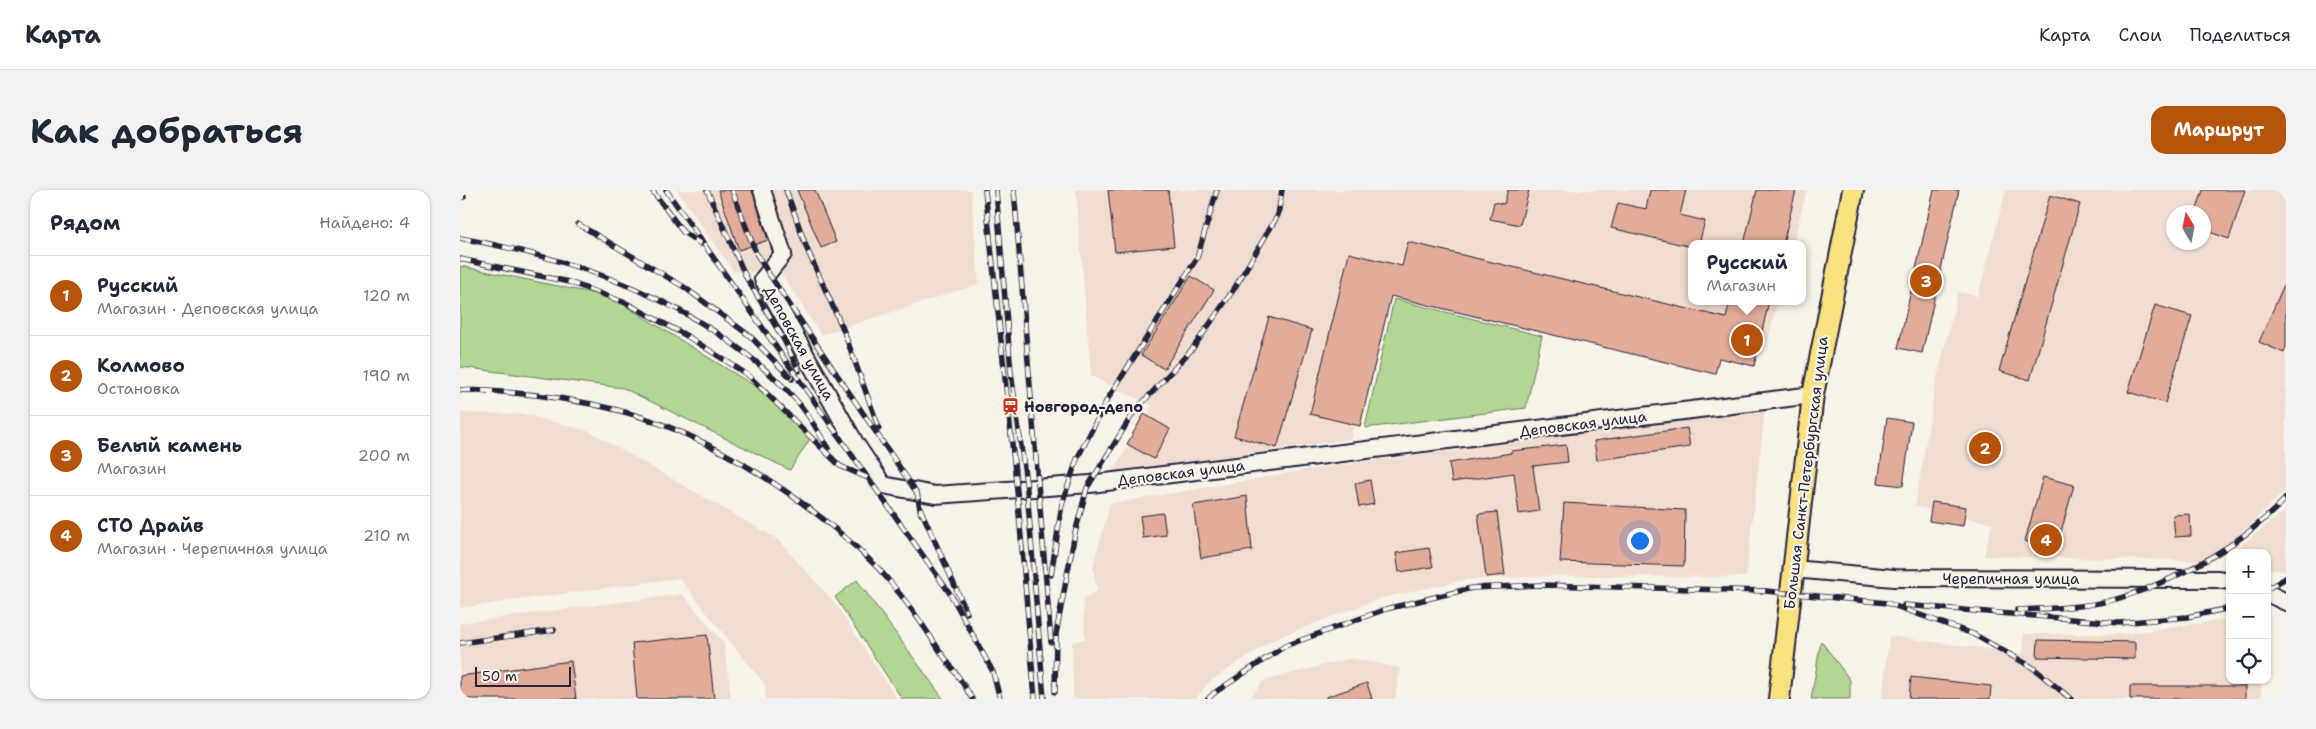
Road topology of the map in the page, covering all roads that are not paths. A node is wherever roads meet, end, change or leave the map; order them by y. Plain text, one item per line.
1 (762, 190) edge
2 (1853, 190) edge
3 (1813, 395) junction
4 (1793, 569) junction
5 (2226, 580) edge
6 (2269, 594) edge
7 (2286, 602) edge
8 (1779, 699) edge

1 - 3 street, Деповская улица
2 - 3 main road, Большая Санкт-Петербургская улица
3 - 4 main road, Большая Санкт-Петербургская улица
4 - 5 street, Черепичная улица
4 - 8 main road, Большая Санкт-Петербургская улица
6 - 7 street

